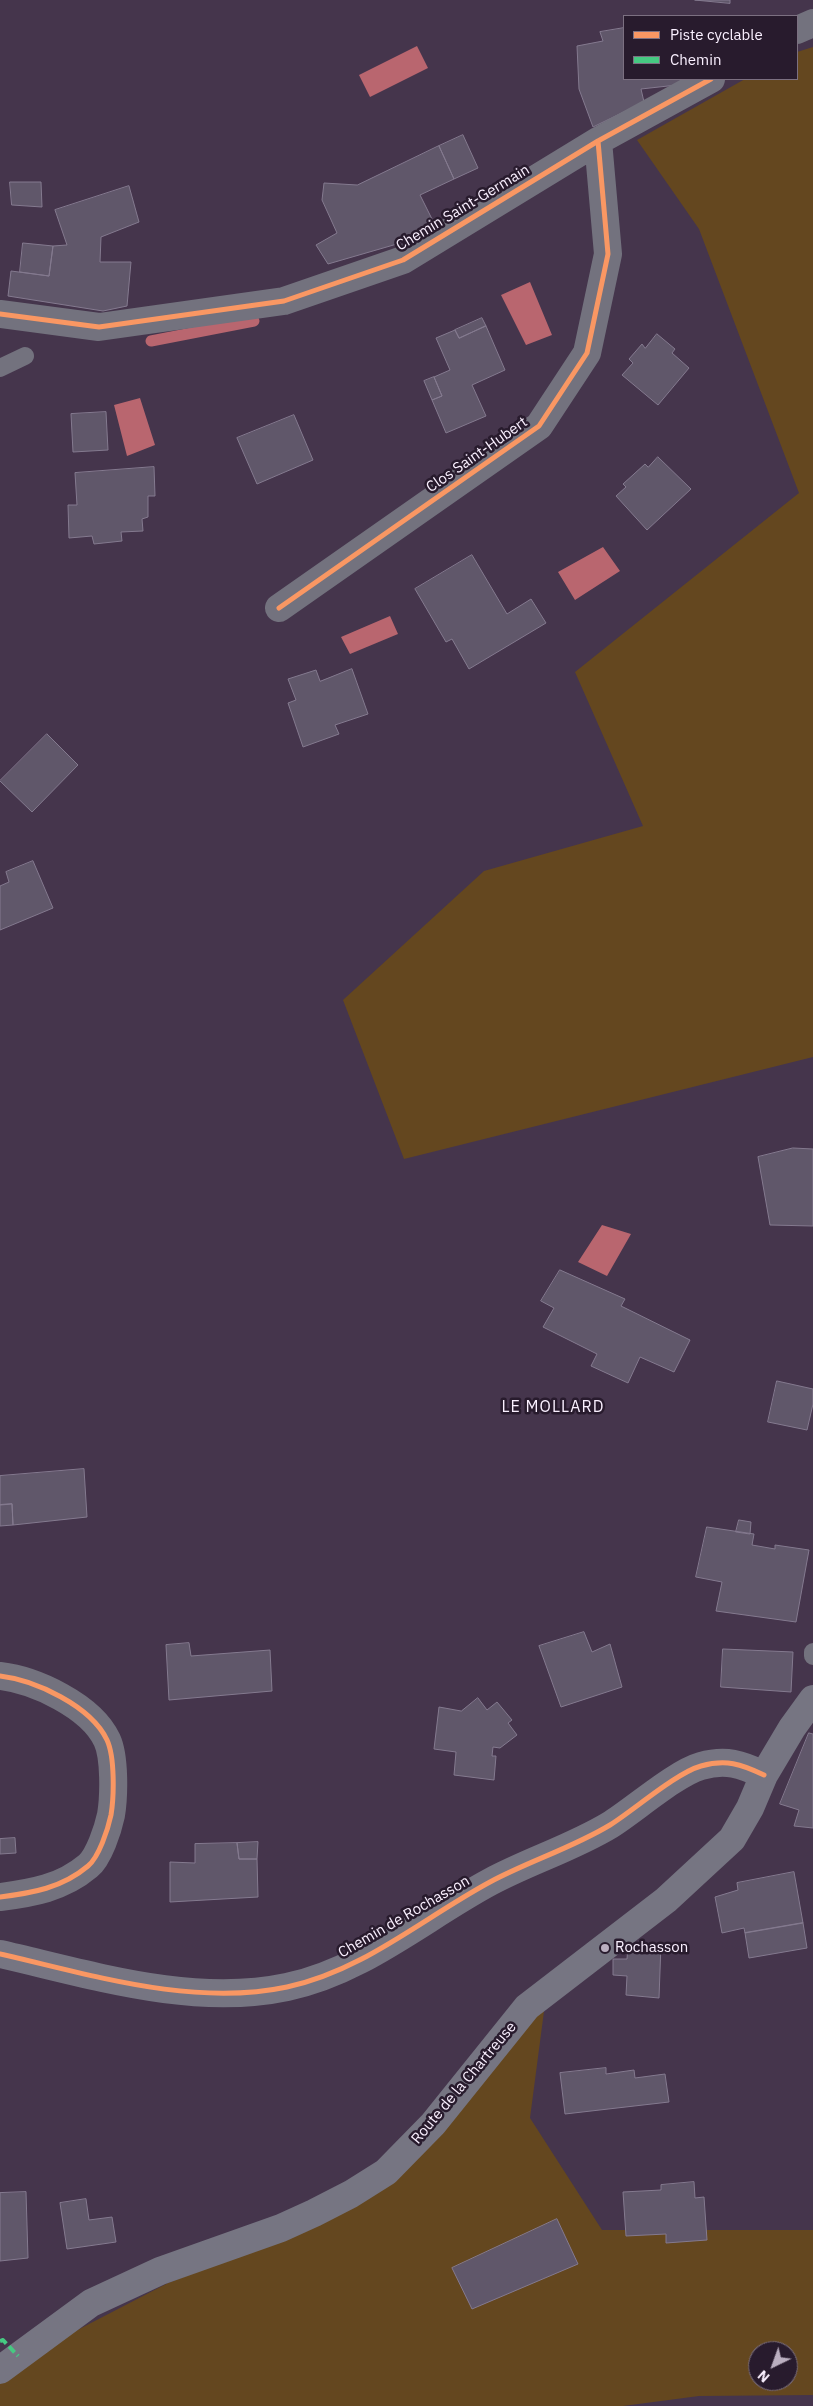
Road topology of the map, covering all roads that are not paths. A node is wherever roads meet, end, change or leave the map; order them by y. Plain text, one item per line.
1 (813, 23) edge
2 (798, 30) edge
3 (709, 80) edge
4 (598, 141) junction
5 (0, 314) edge
6 (25, 356) dead end
7 (0, 368) edge
8 (279, 608) dead end
9 (0, 1676) edge
10 (813, 1699) edge
11 (764, 1775) junction
12 (0, 1898) edge
13 (0, 1954) edge
14 (0, 2370) edge

1 - 2 street
3 - 4 street, Chemin Saint-Germain
4 - 5 street, Chemin Saint-Germain
4 - 8 street, Clos Saint-Hubert
6 - 7 lane
9 - 12 street
10 - 11 main road, Route de la Chartreuse
11 - 13 main road, Chemin de Rochasson
11 - 14 main road, Route de la Chartreuse

